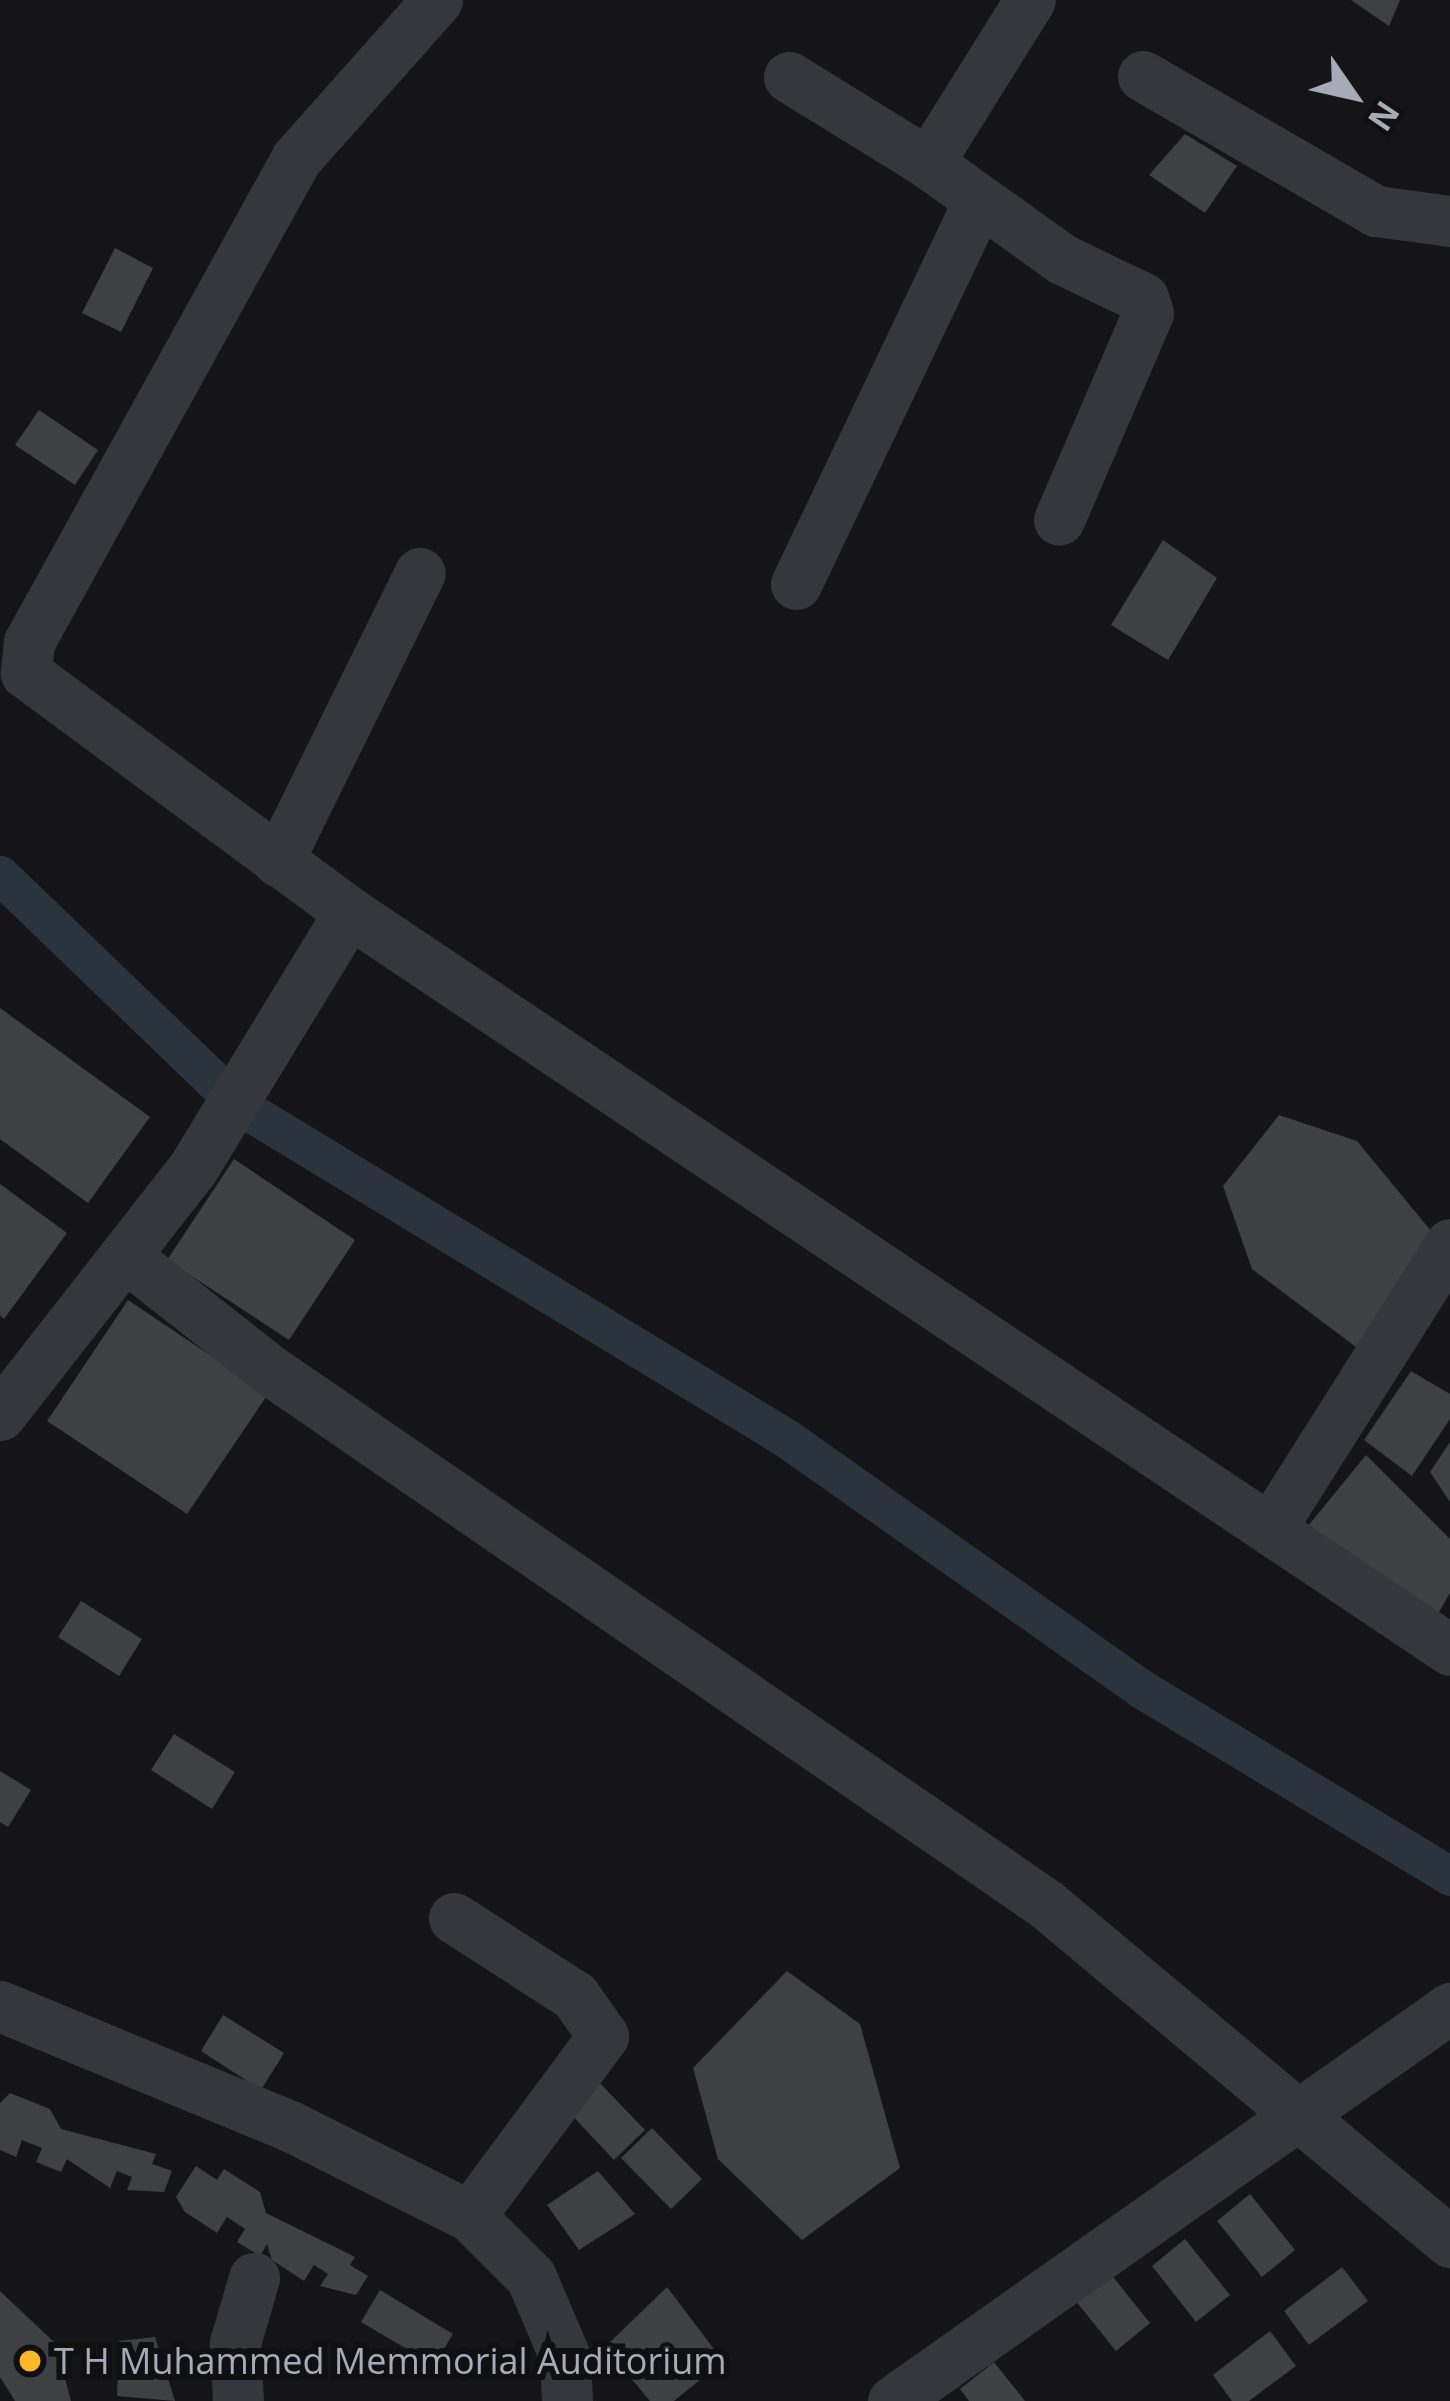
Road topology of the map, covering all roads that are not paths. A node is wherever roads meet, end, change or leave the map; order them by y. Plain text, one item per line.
1 (437, 0) edge
2 (1030, 0) edge
3 (1143, 76) dead end
4 (789, 77) dead end
5 (928, 163) junction
6 (979, 200) junction
7 (1450, 221) edge
8 (1059, 520) dead end
9 (420, 573) dead end
10 (796, 584) dead end
11 (13, 668) edge
12 (278, 861) junction
13 (349, 911) junction
14 (1450, 1244) edge
15 (124, 1256) junction
16 (16, 1363) edge
17 (0, 1415) edge
18 (1270, 1529) junction
19 (1450, 1649) edge
20 (454, 1918) dead end
21 (0, 2006) edge
22 (1450, 2008) edge
23 (1292, 2120) junction
24 (470, 2216) junction
25 (1450, 2242) edge
26 (254, 2278) dead end
27 (238, 2401) edge
28 (567, 2401) edge
29 (893, 2401) edge

1 - 11 street
2 - 5 street
3 - 7 street
4 - 5 street
5 - 6 street
6 - 8 street
6 - 10 street
9 - 12 street
11 - 12 street
12 - 13 street
13 - 15 street
13 - 18 street
14 - 18 street
15 - 16 street
15 - 23 street
16 - 17 street
18 - 19 street
20 - 24 street
21 - 24 street
22 - 23 street
23 - 25 street
23 - 29 street
24 - 28 street
26 - 27 street

